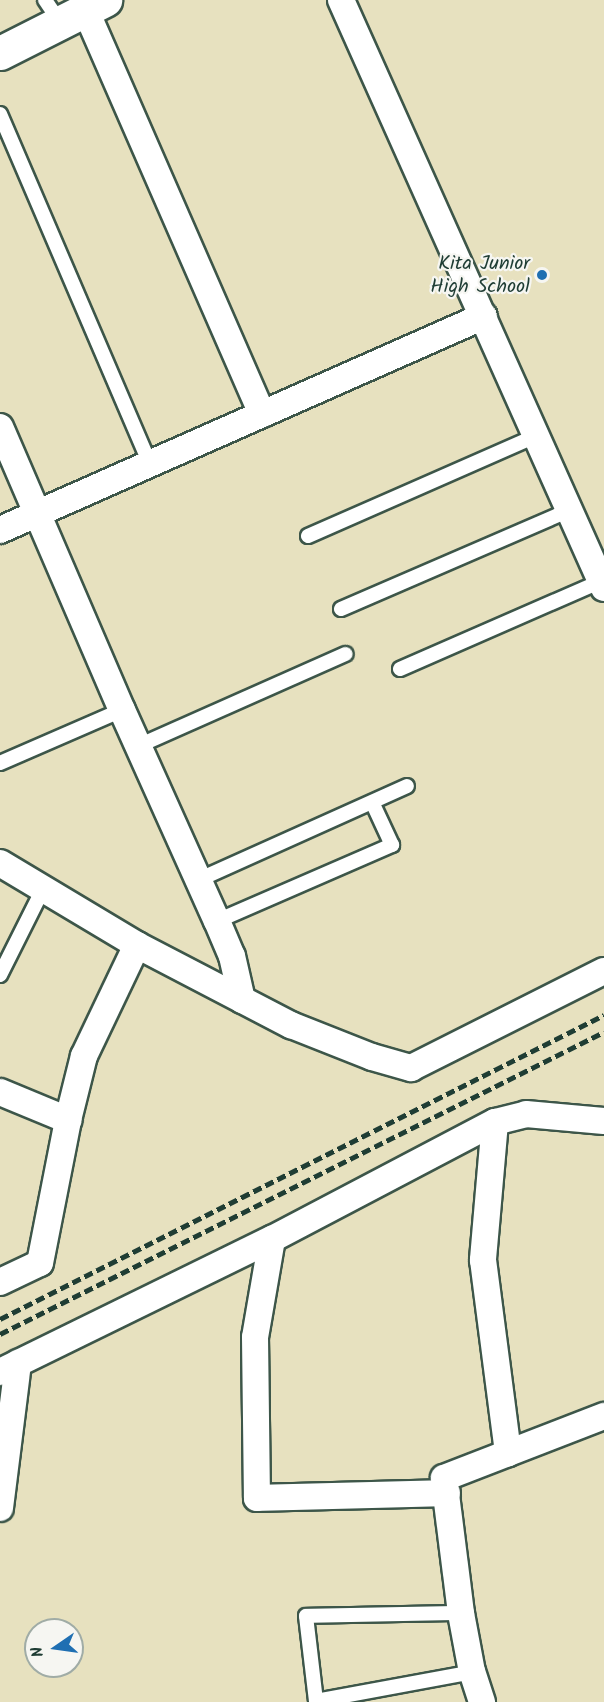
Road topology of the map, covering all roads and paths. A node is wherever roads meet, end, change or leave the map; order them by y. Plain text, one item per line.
1 (341, 0) edge
2 (75, 9) edge
3 (0, 53) edge
4 (0, 114) edge
5 (484, 316) junction
6 (262, 414) junction
7 (0, 427) edge
8 (536, 436) junction
9 (150, 464) junction
10 (568, 511) junction
11 (38, 513) junction
12 (0, 530) edge
13 (308, 536) dead end
14 (602, 584) edge
15 (341, 609) dead end
16 (346, 654) dead end
17 (400, 669) dead end
18 (122, 710) junction
19 (138, 746) junction
20 (0, 763) edge
21 (406, 786) dead end
22 (372, 802) junction
23 (0, 863) edge
24 (198, 880) junction
25 (44, 887) junction
26 (217, 921) junction
27 (138, 945) junction
28 (604, 971) edge
29 (0, 975) edge
30 (242, 1000) junction
31 (0, 1092) edge
32 (68, 1120) junction
33 (604, 1121) edge
34 (495, 1122) junction
35 (272, 1239) junction
36 (0, 1282) edge
37 (9, 1367) edge
38 (604, 1416) edge
39 (508, 1453) junction
40 (447, 1493) junction
41 (0, 1508) edge
42 (461, 1613) junction
43 (472, 1672) junction
44 (482, 1702) edge

1 - 5 street
2 - 3 street
2 - 6 street
4 - 9 lane
5 - 6 street
5 - 8 street
6 - 9 street
7 - 11 street
8 - 10 street
8 - 13 lane
9 - 11 street
10 - 14 street
10 - 15 lane
11 - 12 street
11 - 18 street
14 - 17 lane
16 - 19 lane
18 - 19 street
18 - 20 lane
19 - 24 street
21 - 22 lane
22 - 24 lane
22 - 26 lane
23 - 25 street
24 - 26 street
25 - 27 street
25 - 29 lane
26 - 30 street
27 - 30 street
27 - 32 street
28 - 30 street
31 - 32 street
32 - 36 street
33 - 34 street
34 - 35 street
34 - 39 street
35 - 37 street
35 - 40 street
37 - 41 street
38 - 39 street
39 - 40 street
40 - 42 street
42 - 43 street
42 - 43 lane
43 - 44 street

